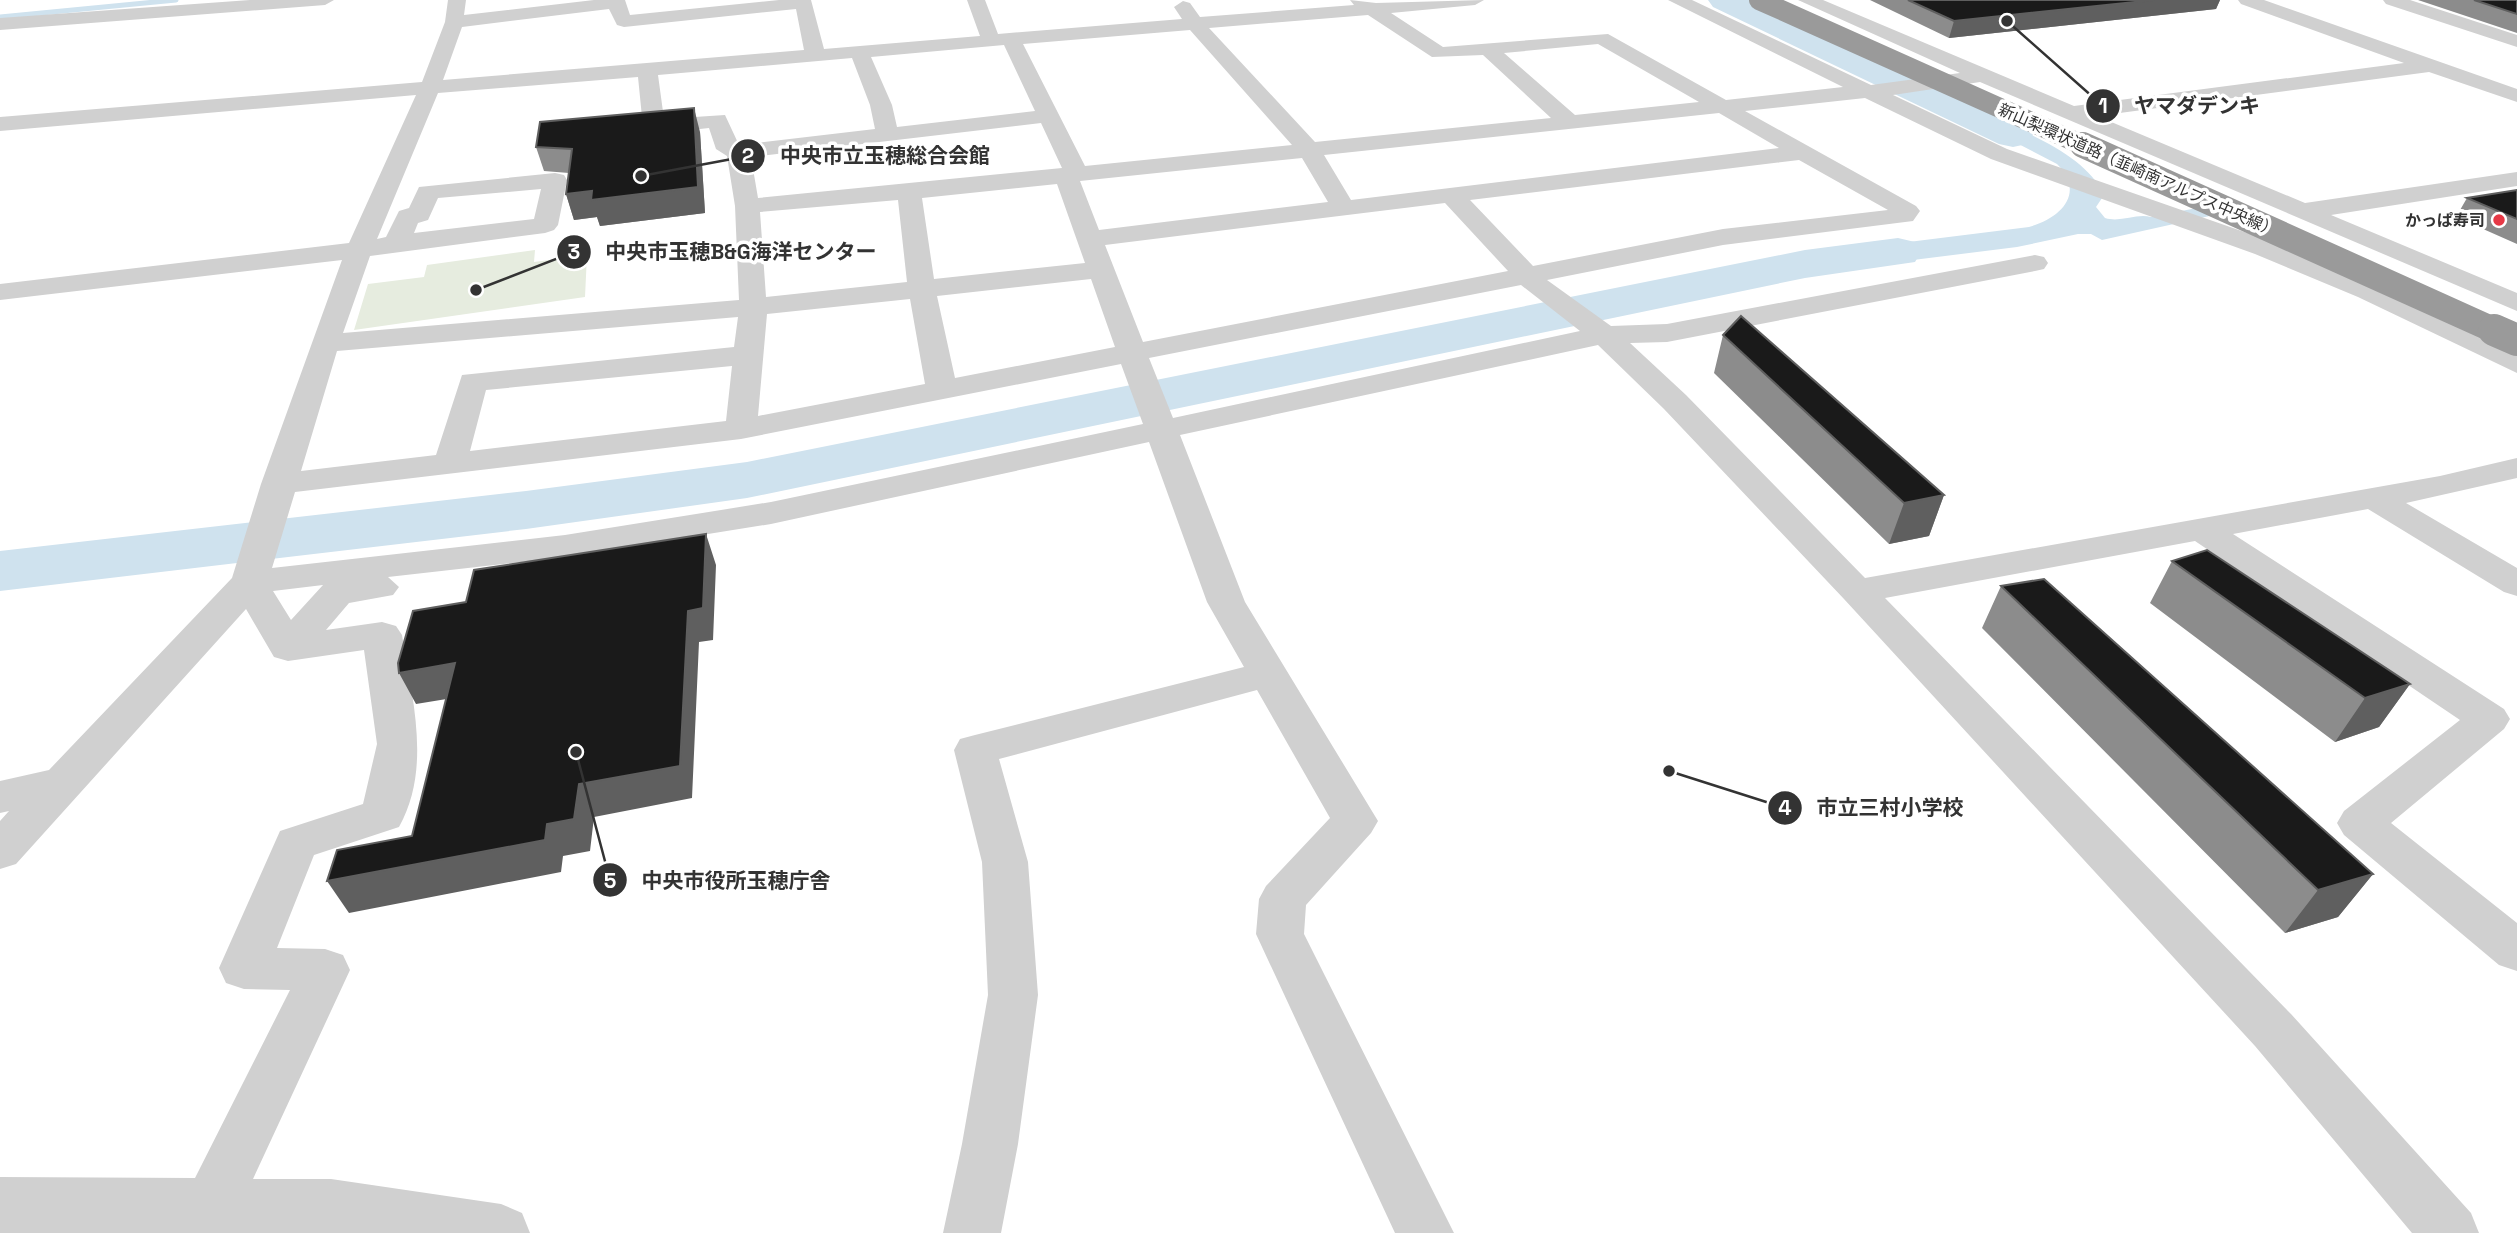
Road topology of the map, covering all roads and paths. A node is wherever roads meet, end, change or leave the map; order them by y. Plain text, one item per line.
1 (325, 0) edge
2 (976, 0) edge
3 (1178, 0) edge
4 (1475, 0) edge
5 (1677, 0) edge
6 (1692, 0) edge
7 (1759, 0) edge
8 (1785, 0) edge
9 (1807, 0) edge
10 (2248, 0) edge
11 (2392, 0) edge
12 (615, 1) edge
13 (1865, 4) dead end
14 (1365, 5) edge
15 (456, 11) edge
16 (1845, 16) junction
17 (1198, 23) junction
18 (0, 24) edge
19 (1745, 32) junction
20 (1001, 39) junction
21 (2517, 41) edge
22 (1213, 47) junction
23 (1186, 49) dead end
24 (1488, 49) junction
25 (859, 51) junction
26 (814, 54) junction
27 (1049, 58) dead end
28 (1021, 60) junction
29 (2432, 65) junction
30 (647, 68) junction
31 (2264, 71) dead end
32 (1982, 75) junction
33 (2296, 83) junction
34 (2152, 85) dead end
35 (431, 86) junction
36 (1866, 91) junction
37 (2328, 96) dead end
38 (2517, 96) edge
39 (2183, 99) junction
40 (1723, 106) junction
41 (2074, 112) junction
42 (2216, 113) dead end
43 (1048, 116) junction
44 (1569, 122) junction
45 (0, 124) edge
46 (887, 134) junction
47 (1308, 149) junction
48 (738, 152) junction
49 (1806, 152) junction
50 (1070, 173) junction
51 (2517, 178) edge
52 (909, 192) junction
53 (1452, 196) junction
54 (747, 206) junction
55 (1344, 208) junction
56 (2305, 211) junction
57 (1088, 239) junction
58 (397, 243) junction
59 (359, 250) junction
60 (2035, 263) dead end
61 (1100, 270) junction
62 (1525, 275) junction
63 (922, 291) junction
64 (0, 292) edge
65 (2517, 303) edge
66 (753, 307) junction
67 (2517, 324) edge
68 (1595, 329) junction
69 (2517, 340) edge
70 (325, 343) junction
71 (748, 355) junction
72 (1135, 364) junction
73 (2517, 364) edge
74 (942, 389) junction
75 (741, 429) junction
76 (1161, 431) junction
77 (450, 464) junction
78 (2517, 468) edge
79 (2373, 498) junction
80 (274, 499) junction
81 (700, 524) junction
82 (2200, 529) junction
83 (249, 582) junction
84 (2517, 584) edge
85 (1857, 591) junction
86 (288, 648) junction
87 (1268, 674) junction
88 (62, 783) junction
89 (0, 797) edge
90 (0, 851) edge
91 (2517, 951) edge
92 (0, 1205) edge
93 (204, 1220) edge
94 (501, 1233) edge
95 (971, 1233) edge
96 (1425, 1233) edge
97 (2450, 1233) edge

1 - 18 street
2 - 20 street
3 - 17 street
4 - 14 street
5 - 19 street
6 - 19 street
7 - 69 highway, 新山梨環状道路（韮崎南アルプス中央線）, bridge
8 - 67 highway, 新山梨環状道路（韮崎南アルプス中央線）
9 - 16 street
10 - 29 street
11 - 21 street
12 - 15 street
12 - 26 street
13 - 16 street
14 - 17 street
14 - 24 street
15 - 35 street
16 - 32 street
17 - 20 street
17 - 22 street
19 - 36 street
20 - 25 street
20 - 28 street
22 - 23 street
22 - 47 street
24 - 40 street
24 - 44 street
25 - 26 street
25 - 46 street
26 - 30 street
27 - 28 street
28 - 43 street
29 - 33 street
29 - 38 street
30 - 35 street
30 - 48 street
31 - 33 street
32 - 36 street
32 - 41 street
33 - 37 street
33 - 39 street
34 - 39 street
35 - 45 street
35 - 59 street
36 - 40 street
36 - 73 street
39 - 41 street
39 - 42 street
40 - 44 street
40 - 49 street
41 - 56 street
43 - 46 street
43 - 50 street
44 - 47 street
46 - 48 street
47 - 50 street
47 - 55 street
48 - 54 street
49 - 53 street
49 - 62 street
50 - 52 street
50 - 57 street
51 - 56 street
52 - 54 street
52 - 63 street
53 - 55 street
53 - 62 street
54 - 66 street
55 - 57 street
56 - 65 street
57 - 61 street
58 - 58 street
58 - 59 street
59 - 64 street
59 - 70 street
60 - 68 street
61 - 63 street
61 - 72 street
62 - 68 street
62 - 72 street
63 - 66 street
63 - 74 street
66 - 70 street
66 - 71 street
68 - 76 street
68 - 85 street
70 - 80 street
71 - 75 street
71 - 77 street
72 - 74 street
72 - 76 street
74 - 75 street
75 - 77 street
76 - 81 street
76 - 87 street
77 - 80 street
78 - 79 street
79 - 82 street
79 - 84 street
80 - 83 street
81 - 83 street
81 - 86 street
82 - 85 street
82 - 91 street
83 - 86 street
83 - 88 street
85 - 97 street
86 - 93 street
87 - 95 street
87 - 96 street
88 - 89 street
88 - 90 street
92 - 93 street
93 - 94 street

